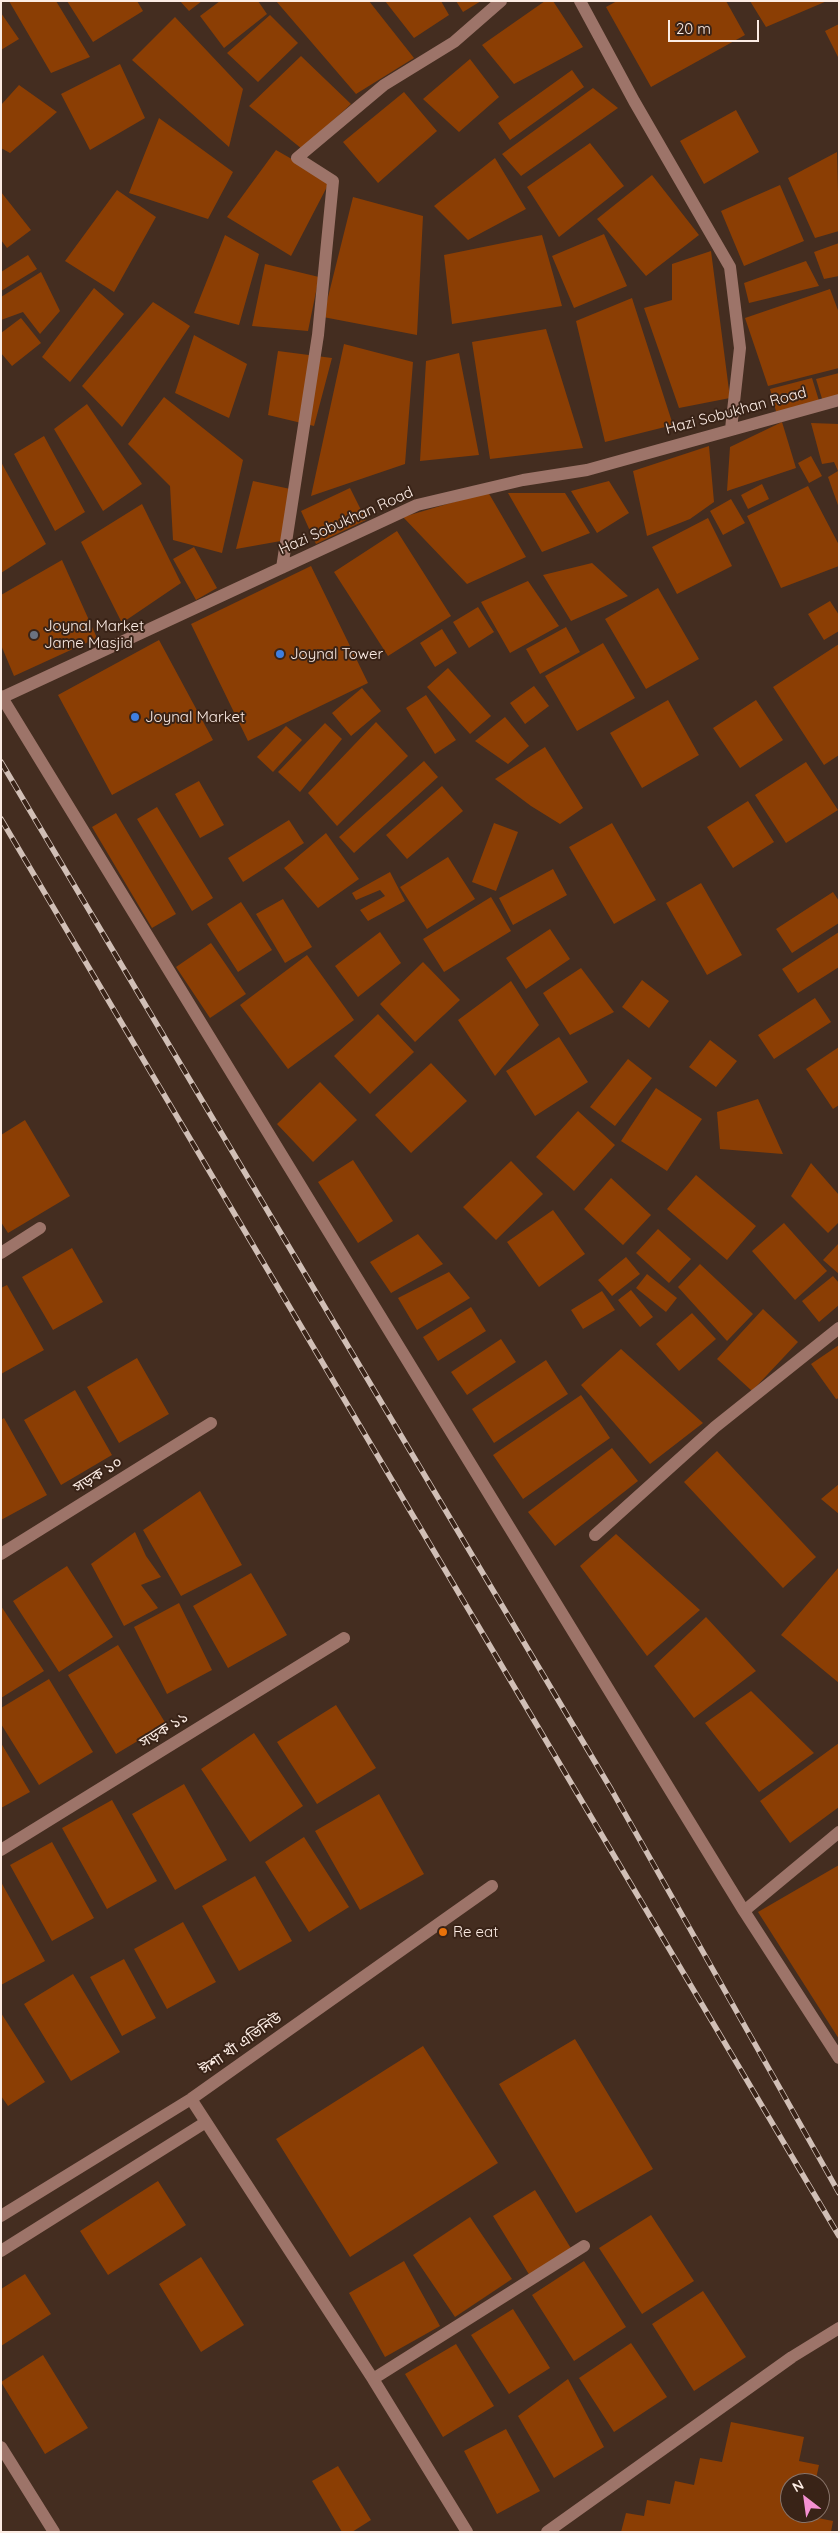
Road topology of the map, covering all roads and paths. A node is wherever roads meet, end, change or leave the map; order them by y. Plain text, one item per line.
1 (501, 1) edge
2 (580, 1) edge
3 (839, 400) edge
4 (731, 429) junction
5 (282, 568) junction
6 (2, 697) edge
7 (40, 1228) dead end
8 (1, 1253) edge
9 (839, 1328) edge
10 (211, 1423) dead end
11 (595, 1535) dead end
12 (1, 1554) edge
13 (344, 1638) dead end
14 (839, 1832) edge
15 (1, 1850) edge
16 (492, 1886) dead end
17 (744, 1911) junction
18 (839, 2058) edge
19 (191, 2099) junction
20 (206, 2122) junction
21 (1, 2216) edge
22 (584, 2246) dead end
23 (1, 2251) edge
24 (839, 2328) edge
25 (373, 2379) junction
26 (1, 2447) edge
27 (54, 2532) edge
28 (468, 2532) edge
29 (548, 2532) edge

1 - 5 street
2 - 4 street
3 - 4 street, Hazi Sobukhan Road
4 - 5 street, Hazi Sobukhan Road
5 - 6 street, Hazi Sobukhan Road
6 - 17 street
7 - 8 street
9 - 11 street
10 - 12 street, সড়ক ১০
13 - 15 street, সড়ক ১১
14 - 17 street
16 - 19 street, ঈশা খাঁ এভিনিউ
17 - 18 street
19 - 20 street
19 - 21 street, ঈশা খাঁ এভিনিউ
20 - 23 street
20 - 25 street
22 - 25 street
24 - 29 street
25 - 28 street
26 - 27 street

